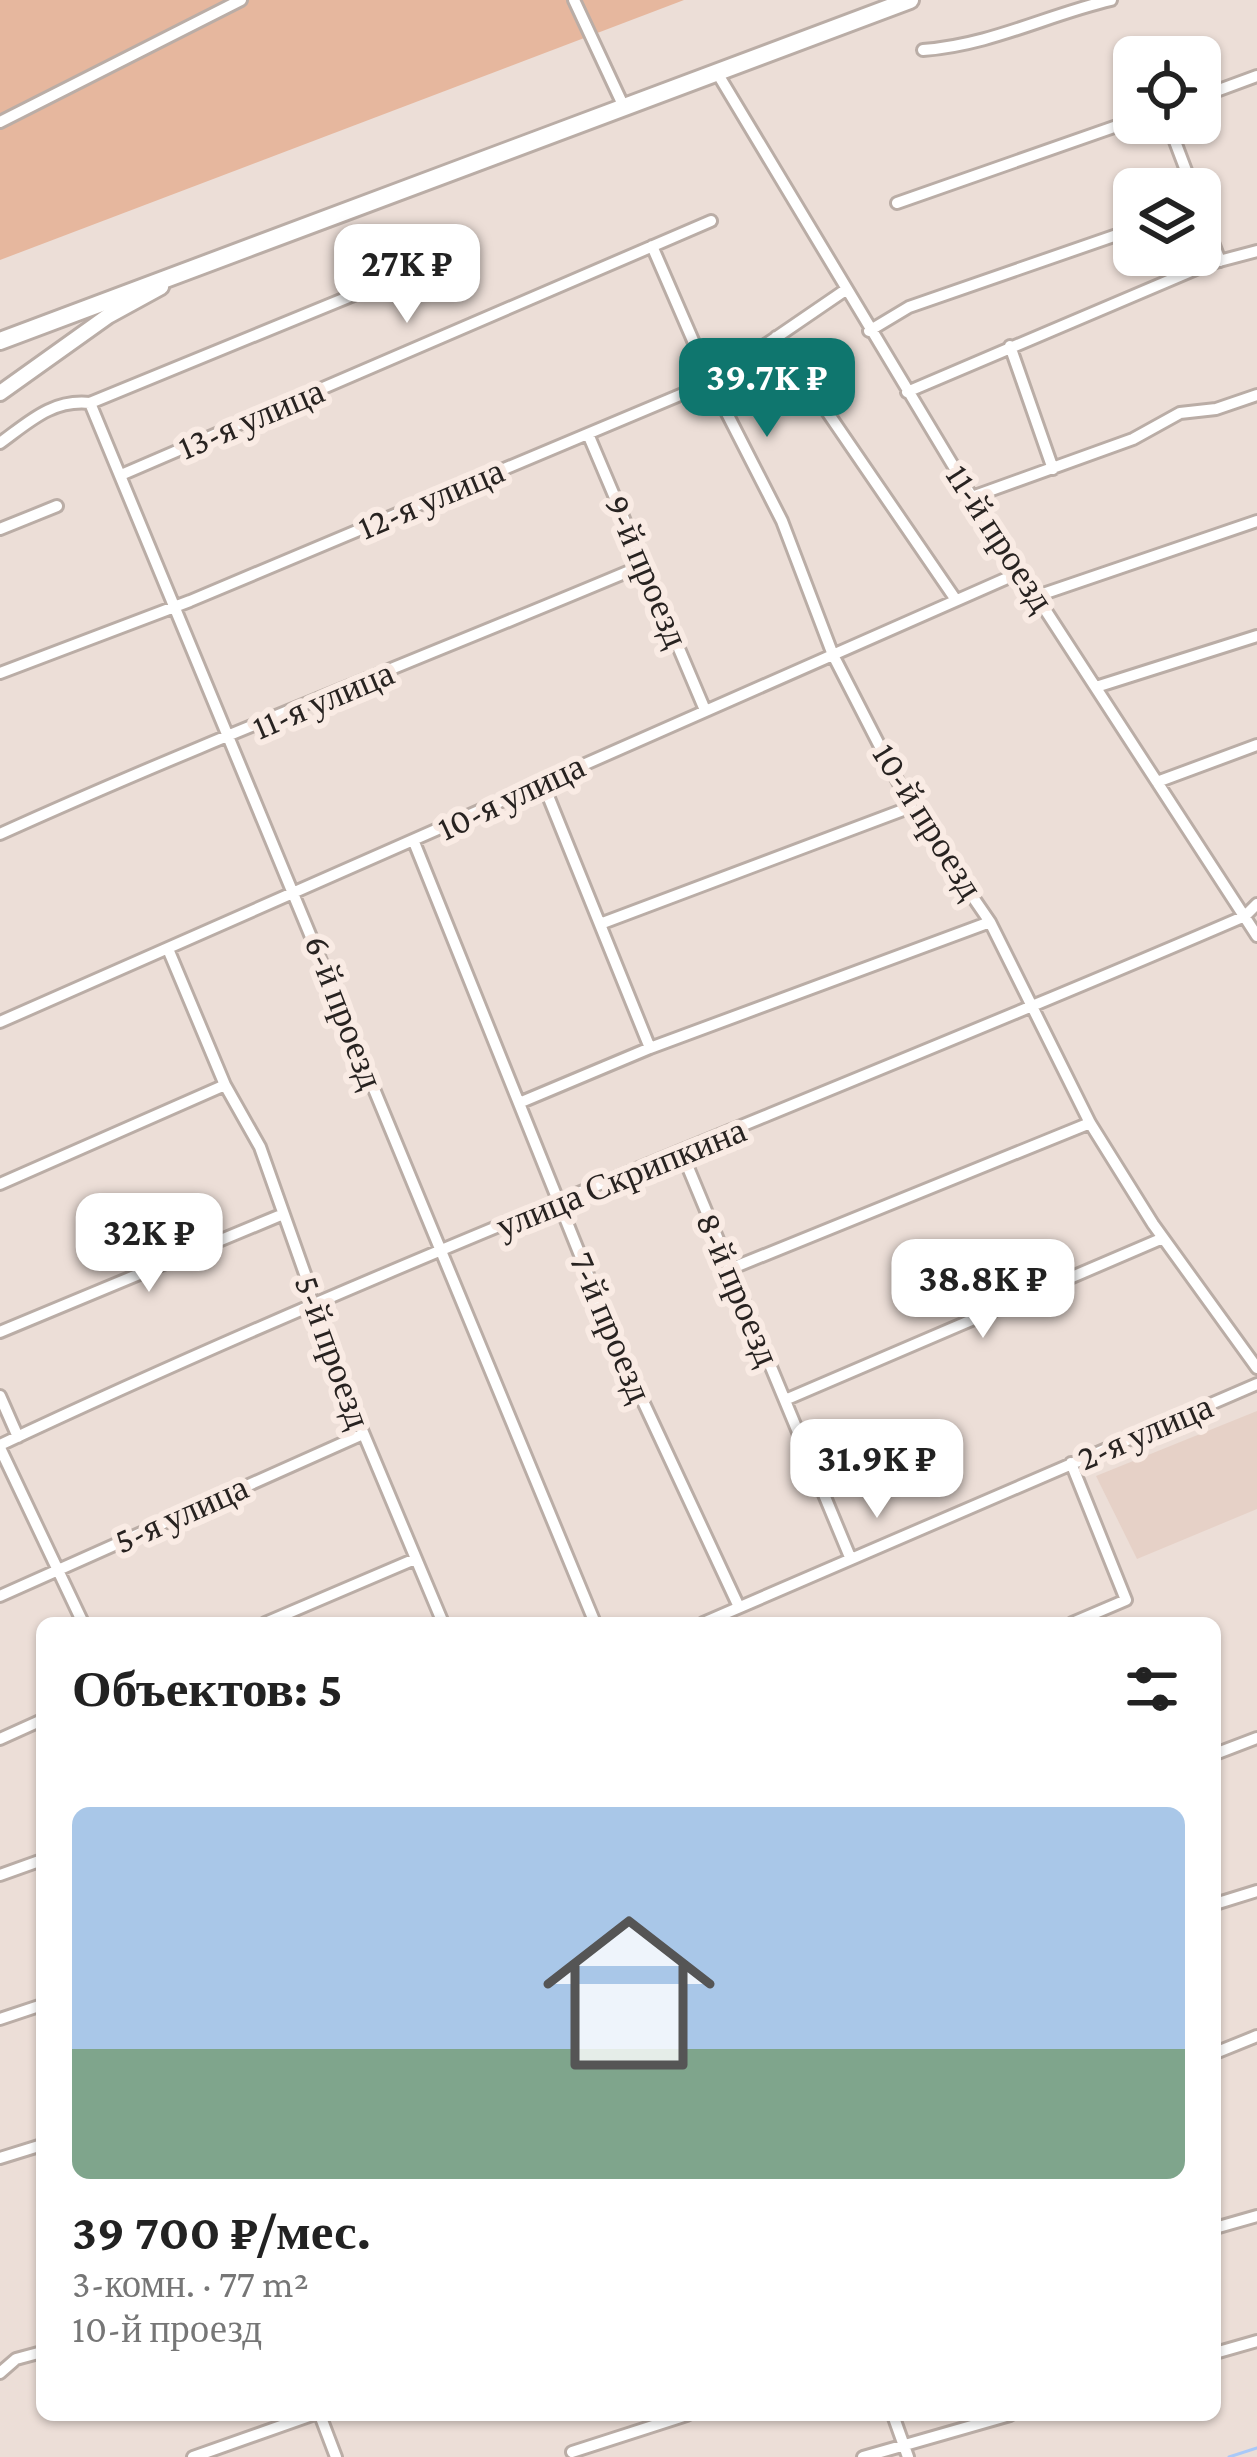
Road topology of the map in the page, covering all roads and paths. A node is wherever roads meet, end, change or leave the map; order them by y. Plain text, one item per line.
1 (241, 0) edge
2 (574, 0) edge
3 (910, 0) edge
4 (1112, 0) edge
5 (923, 50) dead end
6 (716, 71) junction
7 (1257, 76) edge
8 (1221, 89) edge
9 (623, 105) junction
10 (0, 122) edge
11 (1113, 127) edge
12 (897, 203) dead end
13 (710, 221) dead end
14 (1113, 237) edge
15 (652, 246) junction
16 (1257, 251) edge
17 (1221, 261) edge
18 (200, 266) junction
19 (1183, 276) edge
20 (368, 289) dead end
21 (844, 291) junction
22 (869, 331) junction
23 (776, 338) junction
24 (0, 341) edge
25 (1010, 346) junction
26 (711, 382) junction
27 (907, 392) junction
28 (0, 393) edge
29 (1257, 395) edge
30 (90, 403) junction
31 (588, 434) junction
32 (0, 443) edge
33 (1053, 469) junction
34 (121, 475) junction
35 (972, 496) junction
36 (57, 506) dead end
37 (1257, 521) edge
38 (0, 529) edge
39 (646, 564) junction
40 (1021, 572) junction
41 (1037, 596) junction
42 (956, 600) junction
43 (176, 605) junction
44 (1257, 637) edge
45 (833, 655) junction
46 (0, 673) edge
47 (1096, 687) junction
48 (705, 710) junction
49 (231, 737) junction
50 (1257, 745) edge
51 (542, 781) junction
52 (1157, 782) junction
53 (911, 807) junction
54 (0, 834) edge
55 (414, 842) junction
56 (297, 892) junction
57 (1257, 904) edge
58 (1245, 916) junction
59 (990, 922) junction
60 (600, 924) junction
61 (1257, 936) edge
62 (168, 949) junction
63 (1033, 1008) junction
64 (0, 1022) edge
65 (650, 1048) junction
66 (225, 1085) junction
67 (519, 1103) junction
68 (1090, 1123) junction
69 (682, 1153) junction
70 (0, 1184) edge
71 (559, 1203) junction
72 (281, 1215) junction
73 (1162, 1238) junction
74 (438, 1254) junction
75 (730, 1269) junction
76 (310, 1306) junction
77 (0, 1332) edge
78 (1257, 1368) edge
79 (1257, 1384) edge
80 (0, 1396) edge
81 (785, 1400) junction
82 (363, 1434) junction
83 (18, 1437) junction
84 (0, 1447) edge
85 (1071, 1463) junction
86 (850, 1557) junction
87 (415, 1559) junction
88 (56, 1569) junction
89 (0, 1596) edge
90 (739, 1607) junction
91 (80, 1617) edge
92 (280, 1617) edge
93 (440, 1617) edge
94 (593, 1617) edge
95 (716, 1617) edge
96 (1086, 1617) edge
97 (36, 1723) edge
98 (1257, 1738) edge
99 (0, 1739) edge
100 (1221, 1752) edge
101 (36, 1862) edge
102 (0, 1875) edge
103 (1257, 1891) edge
104 (1221, 1902) edge
105 (36, 2007) edge
106 (0, 2019) edge
107 (1257, 2036) edge
108 (1221, 2051) edge
109 (36, 2147) edge
110 (0, 2158) edge
111 (1257, 2216) edge
112 (1221, 2226) edge
113 (1257, 2341) edge
114 (1221, 2352) edge
115 (36, 2354) edge
116 (0, 2373) edge
117 (298, 2421) edge
118 (319, 2421) edge
119 (664, 2421) edge
120 (895, 2421) edge
121 (993, 2421) edge
122 (572, 2452) dead end
123 (906, 2452) edge
124 (193, 2457) edge
125 (336, 2457) edge
126 (863, 2457) edge

1 - 10 street
2 - 9 street
3 - 6 highway
4 - 5 street
6 - 9 highway
6 - 21 street, 11-й проезд
7 - 8 street
9 - 18 highway
11 - 12 street
13 - 15 street, 13-я улица
14 - 22 street
15 - 26 street, 10-й проезд
15 - 34 street, 13-я улица
16 - 17 street
18 - 24 highway
18 - 28 main road
19 - 25 street
20 - 30 street
21 - 22 street, 11-й проезд
21 - 23 street, 12-я улица
22 - 27 street, 11-й проезд
23 - 26 street, 12-я улица
23 - 42 street, 11-й проезд
25 - 27 street
25 - 33 street
26 - 31 street, 12-я улица
26 - 45 street, 10-й проезд
27 - 35 street, 11-й проезд
29 - 33 street
30 - 32 street
30 - 34 street, 6-й проезд
31 - 39 street, 9-й проезд
31 - 43 street, 12-я улица
33 - 35 street
34 - 43 street, 6-й проезд
35 - 40 street, 11-й проезд
36 - 38 street
37 - 41 street
39 - 48 street, 9-й проезд
39 - 49 street, 11-я улица
40 - 41 street, 11-й проезд
40 - 42 street, 10-я улица
41 - 47 street, 11-й проезд
42 - 45 street, 10-я улица
43 - 46 street, 12-я улица
43 - 49 street, 6-й проезд
44 - 47 street
45 - 48 street, 10-я улица
45 - 53 street, 10-й проезд
47 - 52 street, 11-й проезд
48 - 51 street, 10-я улица
49 - 54 street, 11-я улица
49 - 56 street, 6-й проезд
50 - 52 street
51 - 55 street, 10-я улица
51 - 60 street
52 - 58 street, 11-й проезд
53 - 59 street, 10-й проезд
53 - 60 street
55 - 56 street, 10-я улица
55 - 67 street, 7-й проезд
56 - 62 street, 10-я улица
56 - 74 street, 6-й проезд
57 - 58 street
58 - 61 street, 11-й проезд
58 - 63 street, улица Скрипкина
59 - 63 street, 10-й проезд
59 - 65 street
60 - 65 street
62 - 64 street, 10-я улица
62 - 66 street, 5-й проезд
63 - 68 street, 10-й проезд
63 - 69 street, улица Скрипкина
65 - 67 street
66 - 70 street
66 - 72 street, 5-й проезд
67 - 71 street, 7-й проезд
68 - 73 street, 10-й проезд
68 - 75 street
69 - 71 street, улица Скрипкина
69 - 75 street, 8-й проезд
71 - 74 street, улица Скрипкина
71 - 90 street, 7-й проезд
72 - 76 street, 5-й проезд
72 - 77 street
73 - 78 street, 10-й проезд
73 - 81 street
74 - 76 street, улица Скрипкина
74 - 94 street, 6-й проезд
75 - 81 street, 8-й проезд
76 - 82 street, 5-й проезд
76 - 83 street, улица Скрипкина
79 - 85 street, 2-я улица
80 - 83 street
81 - 86 street, 8-й проезд
82 - 87 street, 5-й проезд
82 - 88 street, 5-я улица
83 - 84 street, улица Скрипкина
84 - 88 street
85 - 86 street, 2-я улица
85 - 96 street
86 - 90 street, 2-я улица
87 - 92 street
87 - 93 street, 5-й проезд
88 - 89 street, 5-я улица
88 - 91 street
90 - 95 street, 2-я улица
97 - 99 street
98 - 100 street
101 - 102 street
103 - 104 street
105 - 106 street
107 - 108 street
109 - 110 street
111 - 112 street
113 - 114 street
115 - 116 street
117 - 124 street
118 - 125 street
119 - 122 street
120 - 123 street
121 - 123 street
123 - 126 street

